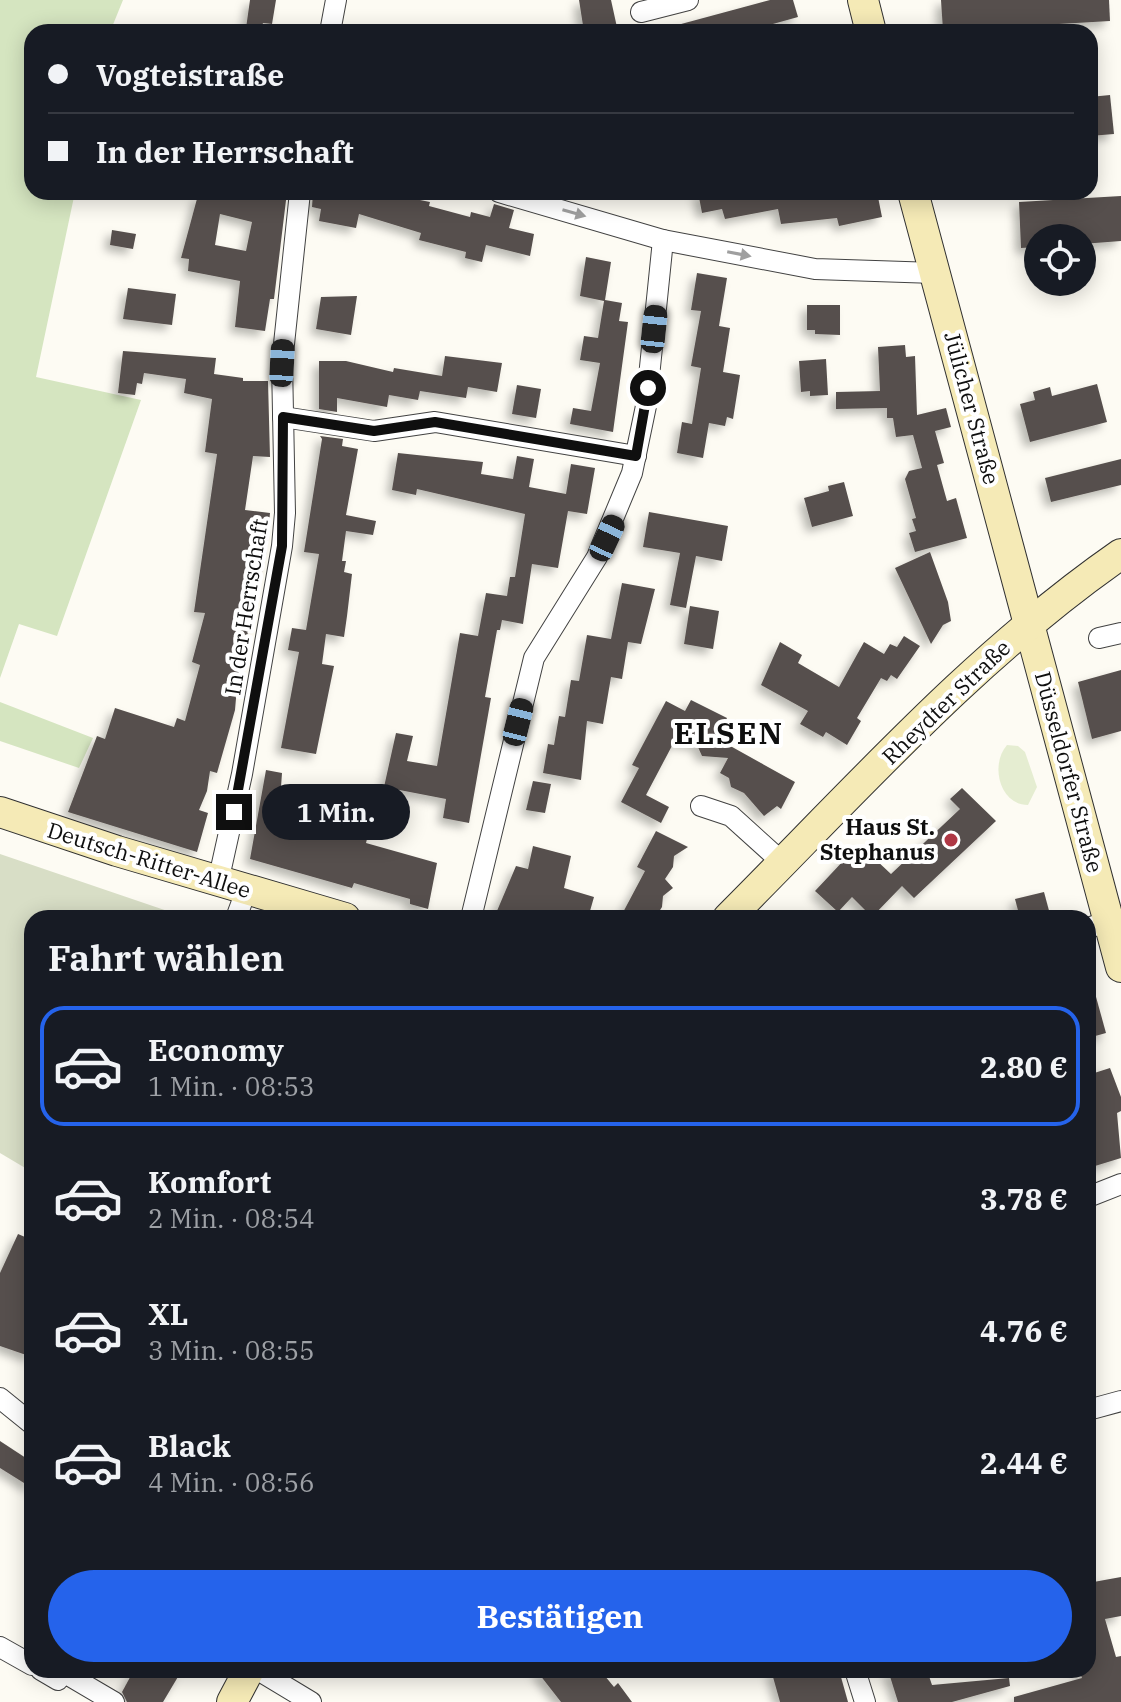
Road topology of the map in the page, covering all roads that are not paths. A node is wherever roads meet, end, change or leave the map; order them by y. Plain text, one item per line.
1 (336, 0) edge
2 (688, 0) edge
3 (863, 0) edge
4 (642, 15) edge
5 (332, 24) edge
6 (869, 24) edge
7 (299, 200) edge
8 (526, 200) edge
9 (915, 200) edge
10 (663, 240) junction
11 (935, 273) junction
12 (283, 417) junction
13 (636, 456) junction
14 (1121, 554) edge
15 (1030, 623) junction
16 (1121, 633) edge
17 (1099, 638) dead end
18 (701, 806) dead end
19 (0, 812) edge
20 (783, 863) junction
21 (233, 897) edge
22 (302, 910) edge
23 (473, 910) edge
24 (736, 910) edge
25 (1095, 910) edge
26 (1098, 924) edge
27 (1121, 967) edge
28 (1121, 1184) edge
29 (1096, 1194) edge
30 (0, 1398) edge
31 (1121, 1401) edge
32 (1096, 1408) edge
33 (24, 1418) edge
34 (0, 1647) edge
35 (24, 1660) edge
36 (73, 1678) edge
37 (245, 1678) edge
38 (271, 1678) edge
39 (858, 1678) edge
40 (114, 1702) edge
41 (232, 1702) edge
42 (311, 1702) edge
43 (865, 1702) edge

1 - 5 street
2 - 4 street
3 - 6 street
7 - 12 street, In der Herrschaft
8 -> 10 street
9 - 11 street, Jülicher Straße
10 -> 11 street
10 - 13 street
11 - 15 street, Jülicher Straße
12 - 13 street
12 - 21 street, In der Herrschaft
13 - 23 street
14 - 15 street, Rheydter Straße
15 - 20 street, Rheydter Straße
15 - 25 street, Düsseldorfer Straße
16 - 17 street
18 - 20 street
19 - 21 street, Deutsch-Ritter-Allee
20 - 24 street, Rheydter Straße
21 - 22 street, Deutsch-Ritter-Allee
26 - 27 street, Düsseldorfer Straße
28 - 29 street
30 - 33 street
31 - 32 street
34 - 35 street
36 - 40 street
37 - 41 street
38 - 42 street
39 - 43 street

